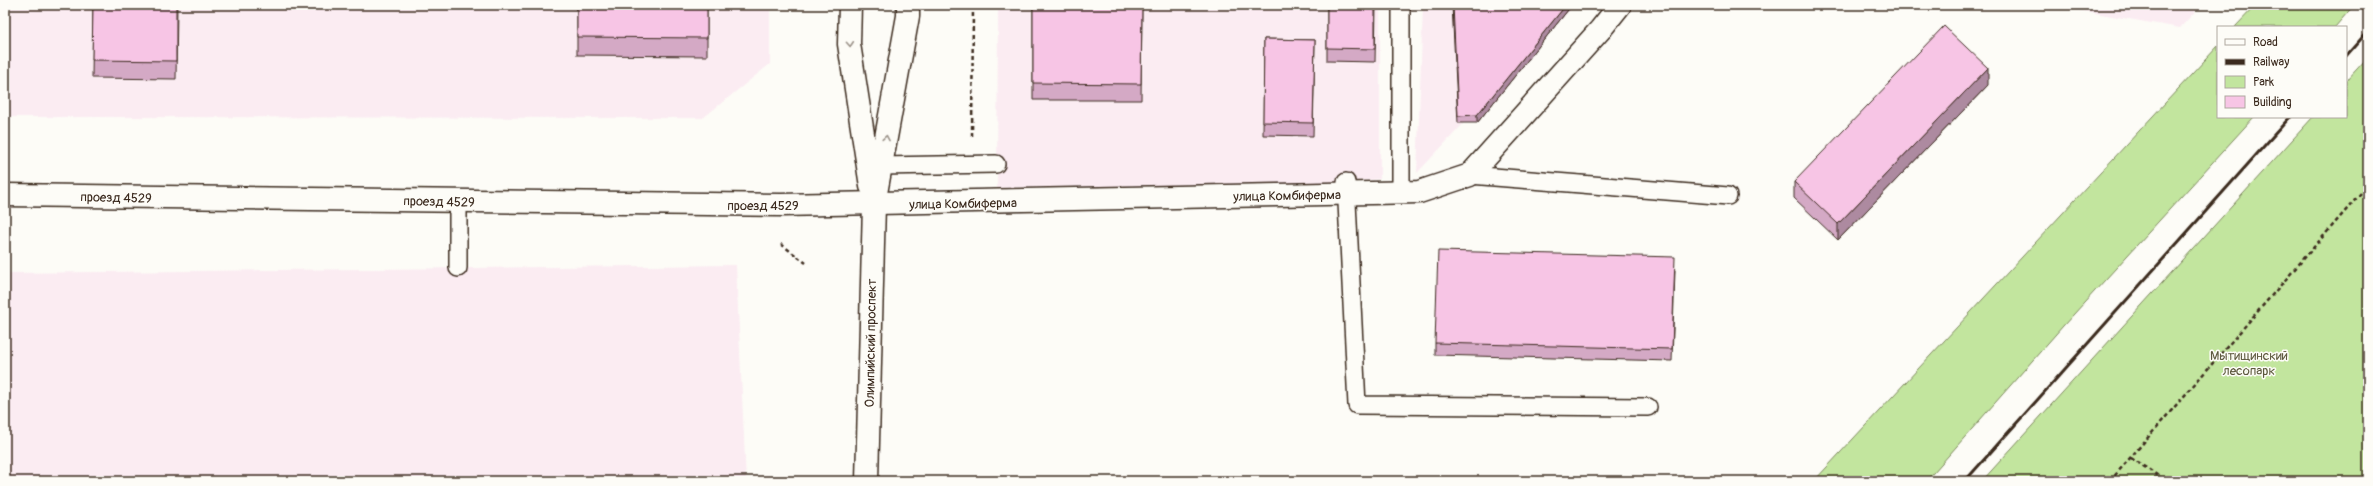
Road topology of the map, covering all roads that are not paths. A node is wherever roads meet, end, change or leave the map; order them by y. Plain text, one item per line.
1 (850, 5) edge
2 (908, 5) edge
3 (1402, 5) edge
4 (1620, 5) edge
5 (996, 164) dead end
6 (881, 166) junction
7 (1470, 175) junction
8 (1346, 188) junction
9 (1401, 193) junction
10 (5, 195) edge
11 (1728, 196) dead end
12 (458, 201) junction
13 (874, 204) junction
14 (458, 268) dead end
15 (1648, 407) dead end
16 (867, 481) edge

1 -> 13 street, Олимпийский проспект
6 -> 2 street, Олимпийский проспект
3 - 9 lane
4 - 7 street, улица Комбиферма
5 - 6 lane
6 - 13 street, Олимпийский проспект
7 - 9 street, улица Комбиферма
7 - 11 lane
8 - 9 street, улица Комбиферма
8 - 13 street, улица Комбиферма
8 - 15 lane
10 - 12 street, проезд 4529
12 - 13 street, проезд 4529
12 - 14 lane
13 - 16 street, Олимпийский проспект

